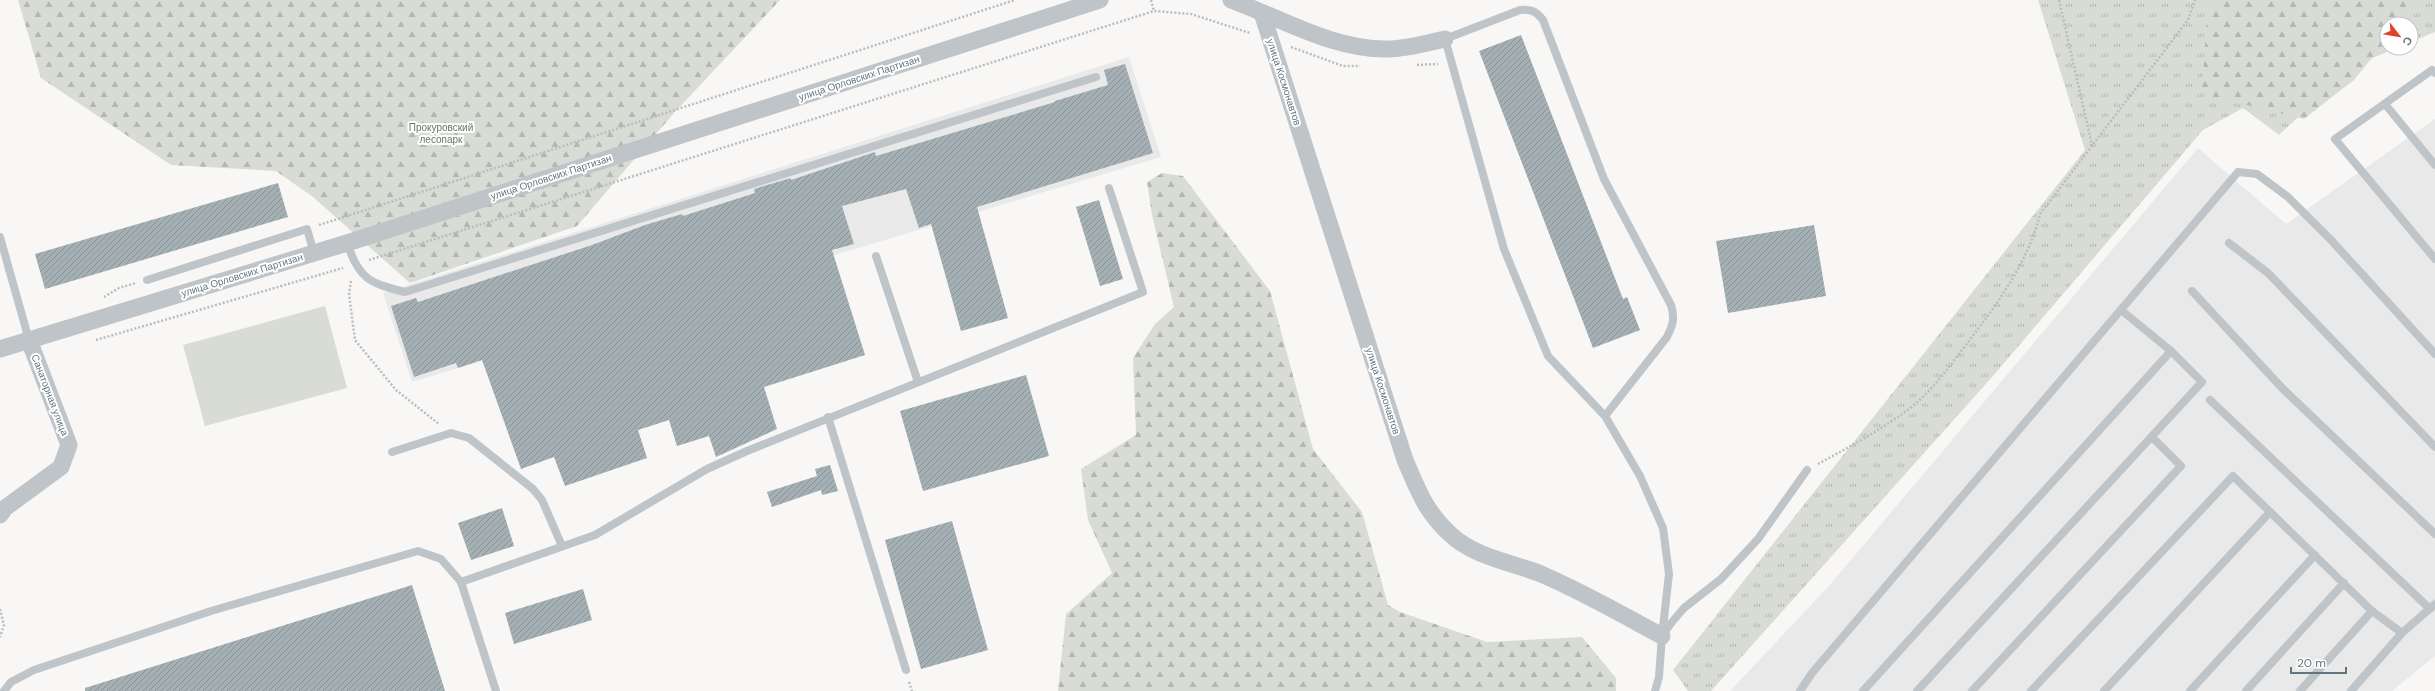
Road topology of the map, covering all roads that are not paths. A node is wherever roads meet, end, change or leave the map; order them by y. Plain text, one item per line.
1 (1100, 0) edge
2 (1231, 0) edge
3 (1262, 13) junction
4 (1445, 39) junction
5 (2435, 73) edge
6 (1096, 77) dead end
7 (2385, 104) junction
8 (2435, 165) edge
9 (1109, 188) dead end
10 (0, 237) edge
11 (347, 243) junction
12 (2229, 243) dead end
13 (314, 253) junction
14 (876, 256) dead end
15 (2435, 260) edge
16 (147, 280) dead end
17 (2192, 291) dead end
18 (2121, 310) junction
19 (29, 340) junction
20 (0, 349) edge
21 (2171, 351) junction
22 (2435, 354) edge
23 (918, 382) junction
24 (2210, 400) dead end
25 (1605, 416) junction
26 (828, 417) junction
27 (2152, 437) junction
28 (2435, 447) edge
29 (392, 452) dead end
30 (1807, 470) road end
31 (2270, 512) junction
32 (0, 515) edge
33 (2435, 534) edge
34 (562, 546) junction
35 (2315, 555) junction
36 (461, 582) junction
37 (2344, 583) junction
38 (2432, 606) edge
39 (2372, 611) junction
40 (2402, 632) junction
41 (1662, 636) junction
42 (906, 670) dead end
43 (4, 691) edge
44 (496, 691) edge
45 (1655, 691) edge
46 (1800, 691) edge
47 (1863, 691) edge
48 (1917, 691) edge
49 (1972, 691) edge
50 (2031, 691) edge
51 (2104, 691) edge
52 (2190, 691) edge
53 (2246, 691) edge
54 (2300, 691) edge
55 (2351, 691) edge

1 - 11 street, улица Орловских Партизан
2 - 3 street
3 - 4 street
3 - 41 street, улица Космонавтов
4 - 25 lane
4 - 25 lane
5 - 7 lane
6 - 11 lane
7 - 8 lane
7 - 15 lane
9 - 23 lane
10 - 19 lane
11 - 13 street, улица Орловских Партизан
12 - 28 lane
13 - 16 lane
13 - 19 street, улица Орловских Партизан
14 - 23 lane
17 - 33 lane
18 - 21 lane
18 - 22 lane
18 - 46 lane
19 - 20 street, улица Орловских Партизан
19 - 32 street, Санаторная улица
21 - 27 lane
21 - 47 lane
23 - 26 lane
24 - 38 lane
25 - 41 lane
26 - 34 lane
26 - 42 lane
27 - 48 lane
27 - 49 lane
29 - 34 lane
30 - 41 lane
31 - 35 lane
31 - 50 lane
31 - 51 lane
34 - 36 lane
35 - 37 lane
35 - 52 lane
36 - 43 lane
36 - 44 lane
37 - 39 lane
37 - 53 lane
38 - 40 lane
39 - 40 lane
39 - 54 lane
40 - 55 lane
41 - 45 lane

